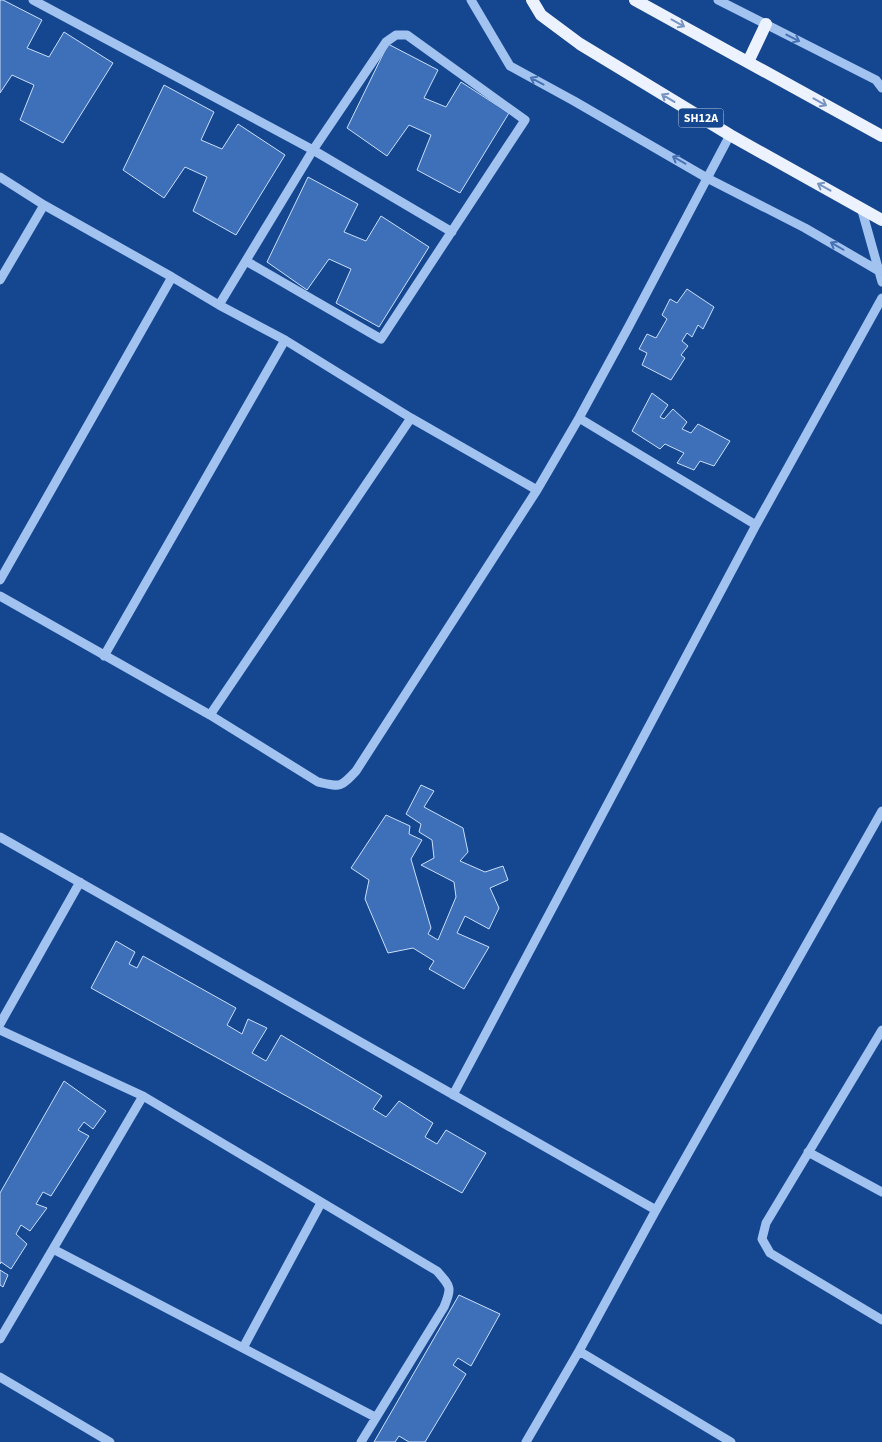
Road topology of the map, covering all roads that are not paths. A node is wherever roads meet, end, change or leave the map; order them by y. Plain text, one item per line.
1 (32, 0) edge
2 (471, 0) edge
3 (532, 0) edge
4 (635, 0) edge
5 (718, 0) edge
6 (766, 24) junction
7 (748, 62) junction
8 (882, 88) edge
9 (730, 135) junction
10 (882, 136) edge
11 (313, 150) junction
12 (0, 177) edge
13 (707, 178) junction
14 (44, 205) junction
15 (861, 207) junction
16 (882, 220) edge
17 (452, 232) junction
18 (246, 261) junction
19 (879, 271) junction
20 (172, 277) junction
21 (0, 280) edge
22 (882, 282) edge
23 (882, 298) edge
24 (219, 305) junction
25 (285, 340) junction
26 (411, 418) junction
27 (579, 418) junction
28 (537, 490) junction
29 (756, 525) junction
30 (0, 580) edge
31 (0, 596) edge
32 (104, 656) junction
33 (210, 715) junction
34 (882, 811) edge
35 (0, 837) edge
36 (80, 882) junction
37 (0, 1024) edge
38 (0, 1030) edge
39 (882, 1030) edge
40 (453, 1095) junction
41 (143, 1096) junction
42 (808, 1152) junction
43 (882, 1192) edge
44 (321, 1202) junction
45 (656, 1210) junction
46 (53, 1249) junction
47 (882, 1320) edge
48 (0, 1339) edge
49 (243, 1348) junction
50 (579, 1351) junction
51 (0, 1377) edge
52 (375, 1417) junction
53 (110, 1442) edge
54 (361, 1442) edge
55 (526, 1442) edge
56 (731, 1442) edge

1 - 11 street
13 -> 2 street
9 -> 3 main road, SH12A
4 -> 7 main road
5 - 6 street
6 - 7 main road
6 -> 8 street
7 -> 10 main road
9 - 13 street
15 -> 9 main road, SH12A
11 - 17 street
11 - 17 street
11 - 18 street
12 - 14 street
19 -> 13 street
13 - 27 street
14 - 20 street
14 - 21 street
15 - 16 main road, SH12A
15 - 19 street
17 - 18 street
18 - 24 street
19 - 22 street
20 - 24 street
20 - 30 street
23 - 29 street
24 - 25 street
25 - 26 street
25 - 32 street
26 - 28 street
26 - 33 street
27 - 28 street
27 - 29 street
28 - 33 street
29 - 40 street
31 - 32 street
32 - 33 street
34 - 45 street
35 - 36 street
36 - 37 street
36 - 40 street
38 - 41 street
39 - 42 street
40 - 45 street
41 - 44 street
41 - 46 street
42 - 43 street
42 - 47 street
44 - 49 street
44 - 52 street
45 - 50 street
46 - 48 street
46 - 49 street
49 - 52 street
50 - 55 street
50 - 56 street
51 - 53 street
52 - 54 street

